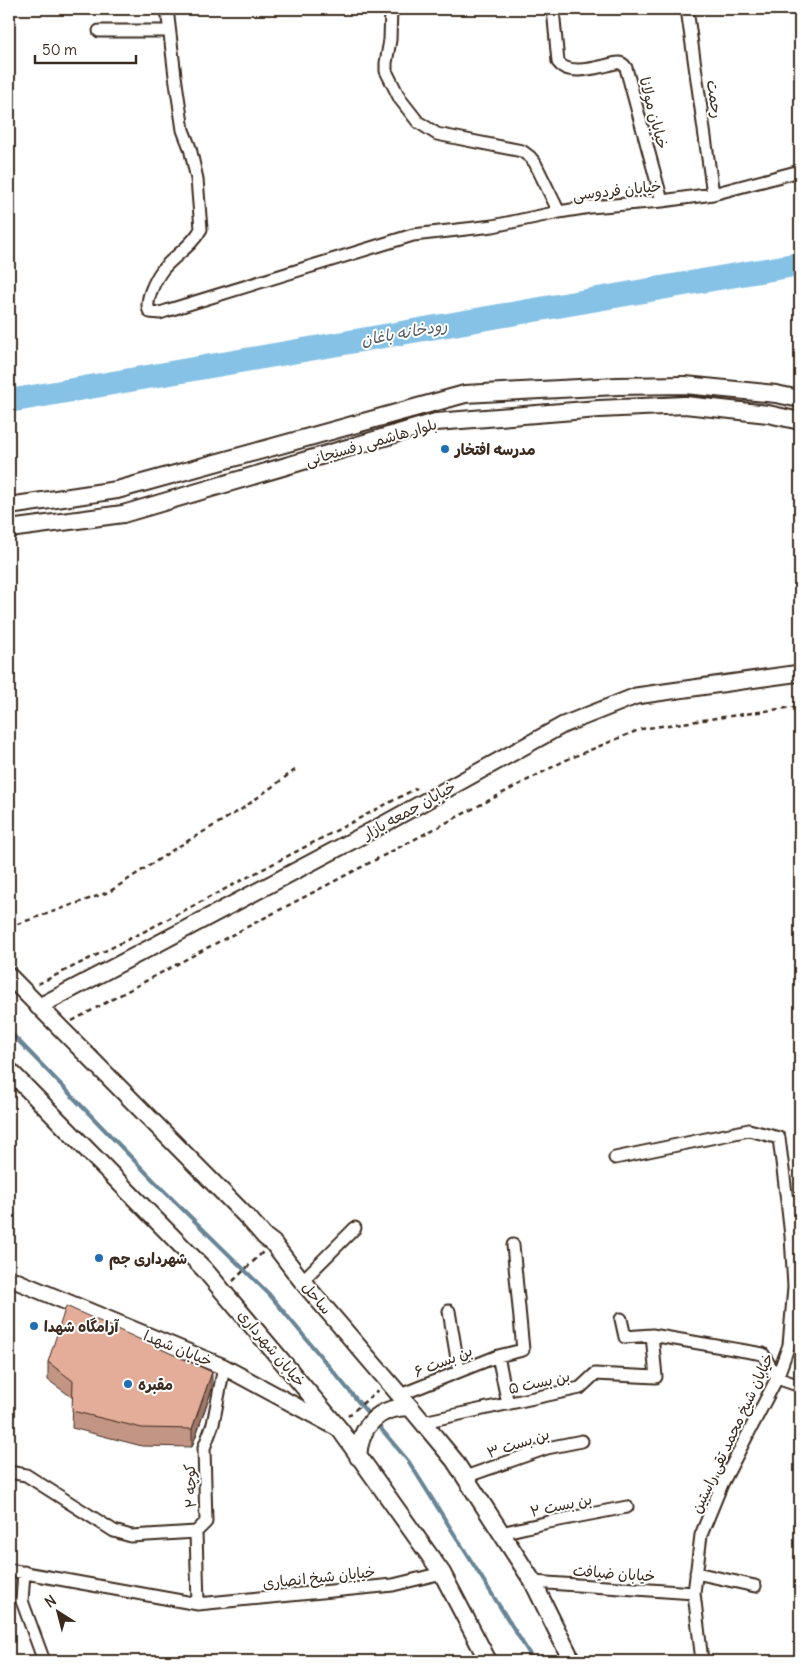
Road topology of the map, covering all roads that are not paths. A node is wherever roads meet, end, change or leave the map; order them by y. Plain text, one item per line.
1 (167, 9) edge
2 (391, 9) edge
3 (553, 9) edge
4 (687, 9) edge
5 (100, 31) dead end
6 (170, 31) junction
7 (800, 171) edge
8 (713, 194) junction
9 (662, 201) junction
10 (558, 212) junction
11 (685, 385) junction
12 (800, 398) edge
13 (685, 405) junction
14 (800, 421) edge
15 (9, 506) edge
16 (9, 529) edge
17 (800, 673) edge
18 (9, 976) edge
19 (38, 1007) junction
20 (9, 1070) edge
21 (615, 1158) dead end
22 (786, 1202) junction
23 (800, 1202) edge
24 (356, 1228) dead end
25 (513, 1245) dead end
26 (9, 1278) edge
27 (302, 1280) junction
28 (449, 1310) dead end
29 (621, 1320) dead end
30 (652, 1335) junction
31 (498, 1356) junction
32 (224, 1367) junction
33 (459, 1371) junction
34 (777, 1378) junction
35 (800, 1386) edge
36 (405, 1401) junction
37 (508, 1404) junction
38 (423, 1422) junction
39 (339, 1428) junction
40 (582, 1441) dead end
41 (358, 1456) junction
42 (9, 1472) edge
43 (465, 1477) junction
44 (627, 1507) dead end
45 (196, 1532) junction
46 (501, 1533) junction
47 (9, 1570) edge
48 (24, 1572) junction
49 (442, 1573) junction
50 (696, 1573) junction
51 (533, 1582) junction
52 (754, 1586) dead end
53 (694, 1593) junction
54 (198, 1604) junction
55 (44, 1661) edge
56 (488, 1661) edge
57 (572, 1661) edge
58 (702, 1661) edge

1 - 6 street
2 - 10 street, خیابان فردوسی
3 - 9 street, خیابان مولانا
4 - 8 street, رحمت
5 - 6 street
6 - 10 street
7 - 8 street, خیابان فردوسی
8 - 9 street, خیابان فردوسی
9 - 10 street, خیابان فردوسی
11 - 12 main road, بلوار هاشمی رفسنجانی
11 - 13 main road
11 - 15 main road, بلوار هاشمی رفسنجانی
13 - 14 main road, بلوار هاشمی رفسنجانی
13 - 16 main road, بلوار هاشمی رفسنجانی
17 - 19 street, خیابان جمعه بازار
18 - 19 main road, ساحل
19 - 27 main road, ساحل
20 - 39 main road, خیابان شهرداری
21 - 22 street, خیابان شیخ محمد تقی راستین
22 - 23 street
22 - 34 street, خیابان شیخ محمد تقی راستین
24 - 27 street
25 - 31 street, بن بست ۶
26 - 32 street, خیابان شهدا
27 - 36 main road, ساحل
28 - 33 street
29 - 30 street
30 - 34 street
30 - 37 street, بن بست ۵
31 - 33 street, بن بست ۶
31 - 37 street
32 - 39 street, خیابان شهدا
32 - 45 street, کوچه ۲
33 - 36 street, بن بست ۶
34 - 35 street
34 - 50 street, خیابان شیخ محمد تقی راستین
36 - 38 main road, ساحل
36 - 41 main road
37 - 38 street, بن بست ۵
38 - 43 main road, ساحل
39 - 41 main road, خیابان شهرداری
40 - 43 street, بن بست ۳
41 - 49 main road, خیابان شهرداری
42 - 45 street
43 - 46 main road, ساحل
44 - 46 street, بن بست ۲
45 - 54 street, کوچه ۲
46 - 51 main road, ساحل
47 - 48 street, خیابان شیخ انصاری
48 - 54 street, خیابان شیخ انصاری
48 - 55 street
49 - 54 street, خیابان شیخ انصاری
49 - 56 main road, خیابان شهرداری
50 - 52 street
50 - 53 street, خیابان شیخ محمد تقی راستین
51 - 53 street, خیابان ضیافت
51 - 57 main road, ساحل
53 - 58 street, خیابان شیخ محمد تقی راستین

